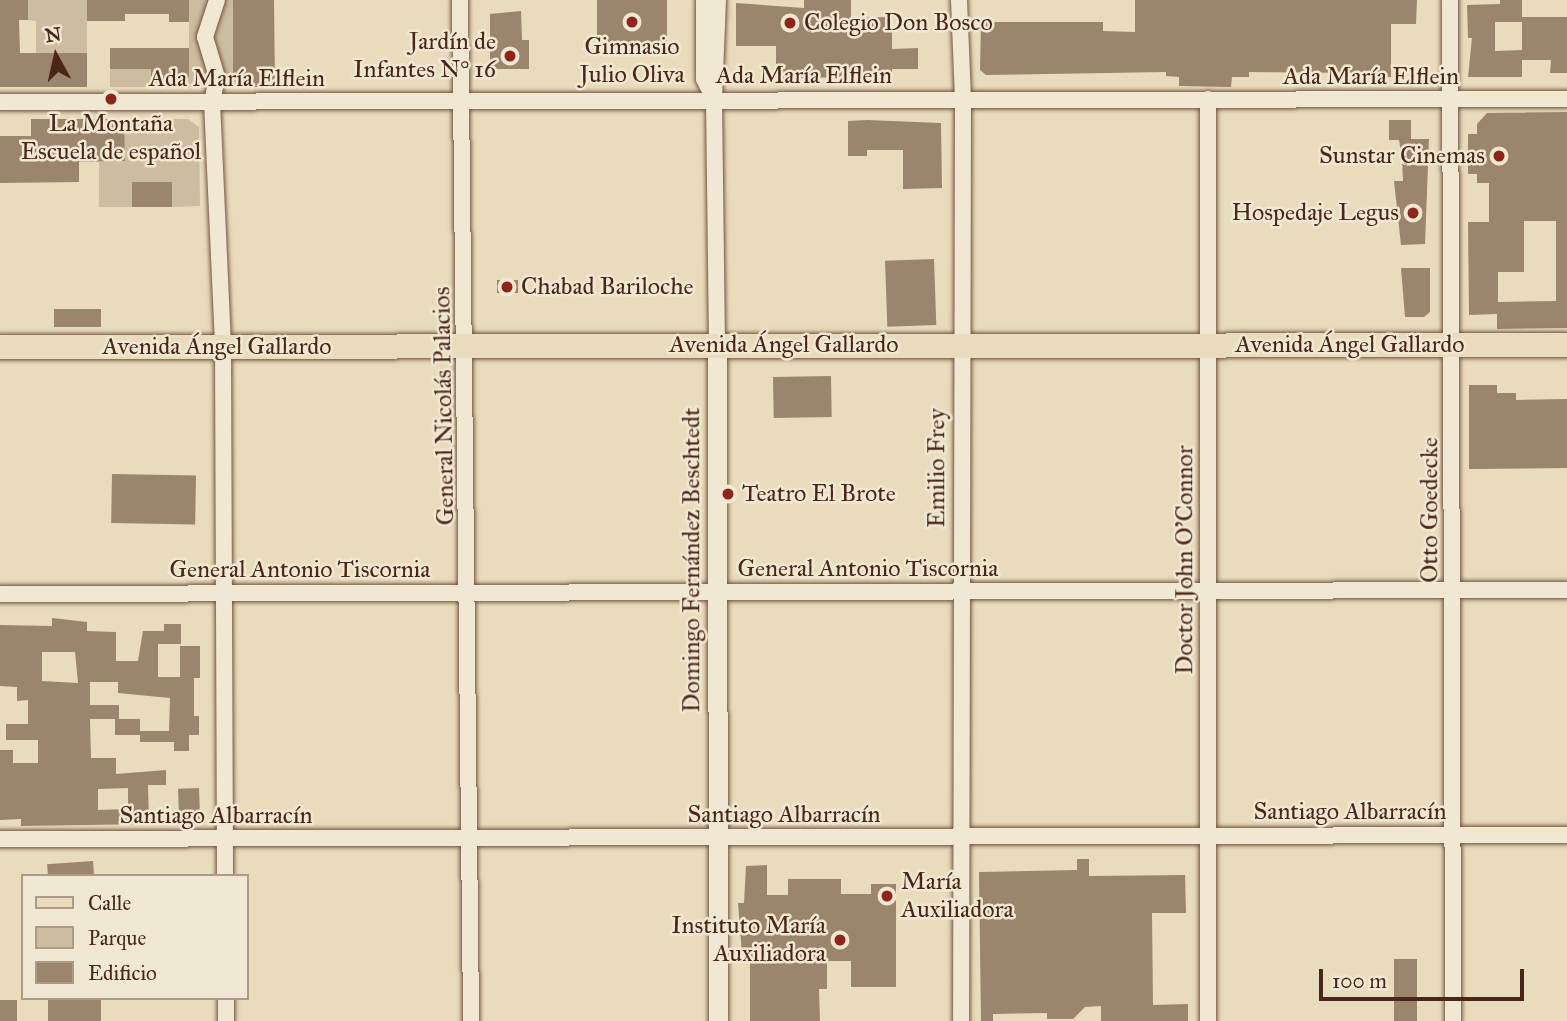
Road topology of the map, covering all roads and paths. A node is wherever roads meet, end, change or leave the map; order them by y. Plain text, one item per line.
1 (217, 0) edge
2 (460, 0) edge
3 (704, 0) edge
4 (718, 0) edge
5 (959, 0) edge
6 (1450, 0) edge
7 (714, 99) junction
8 (963, 99) junction
9 (1208, 99) junction
10 (1451, 99) junction
11 (1567, 99) edge
12 (461, 101) junction
13 (0, 102) edge
14 (212, 102) junction
15 (961, 344) junction
16 (717, 345) junction
17 (1208, 345) junction
18 (1567, 345) edge
19 (1453, 346) junction
20 (0, 347) edge
21 (223, 347) junction
22 (467, 347) junction
23 (1453, 590) junction
24 (1567, 590) edge
25 (717, 591) junction
26 (960, 592) junction
27 (1208, 592) junction
28 (225, 593) junction
29 (469, 593) junction
30 (0, 594) edge
31 (1207, 835) junction
32 (1452, 835) junction
33 (1567, 835) edge
34 (716, 837) junction
35 (224, 838) junction
36 (469, 838) junction
37 (960, 838) junction
38 (0, 839) edge
39 (225, 874) edge
40 (226, 1000) edge
41 (226, 1021) edge
42 (471, 1021) edge
43 (718, 1021) edge
44 (961, 1021) edge
45 (1208, 1021) edge
46 (1453, 1021) edge

1 - 14 street
2 - 12 street, General Nicolás Palacios
3 - 7 street, Domingo Fernández Beschtedt
4 - 7 street, Domingo Fernández Beschtedt
5 - 8 street, Emilio Frey
6 - 10 street, Otto Goedecke
7 - 8 street, Ada María Elflein
7 - 12 street, Ada María Elflein
7 - 16 street, Domingo Fernández Beschtedt
8 - 9 street, Ada María Elflein
8 - 15 street, Emilio Frey
9 - 10 street, Ada María Elflein
9 - 17 street, Doctor John O'Connor
10 - 11 street, Ada María Elflein
10 - 19 street, Otto Goedecke
12 - 14 street, Ada María Elflein
12 - 22 street, General Nicolás Palacios
13 - 14 street, Ada María Elflein
14 - 21 street
15 - 16 main road, Avenida Ángel Gallardo
15 - 17 main road, Avenida Ángel Gallardo
15 - 26 street, Emilio Frey
16 - 22 main road, Avenida Ángel Gallardo
16 - 25 street, Domingo Fernández Beschtedt
17 - 19 main road, Avenida Ángel Gallardo
17 - 27 street, Doctor John O'Connor
18 - 19 main road, Avenida Ángel Gallardo
19 - 23 street, Otto Goedecke
20 - 21 main road, Avenida Ángel Gallardo
21 - 22 main road, Avenida Ángel Gallardo
21 - 28 street
22 - 29 street, General Nicolás Palacios
23 - 24 street, General Antonio Tiscornia
23 - 27 street, General Antonio Tiscornia
23 - 32 street, Otto Goedecke
25 - 26 street, General Antonio Tiscornia
25 - 29 street, General Antonio Tiscornia
25 - 34 street, Domingo Fernández Beschtedt
26 - 27 street, General Antonio Tiscornia
26 - 37 street, Emilio Frey
27 - 31 street, Doctor John O'Connor
28 - 29 street, General Antonio Tiscornia
28 - 30 street, General Antonio Tiscornia
28 - 35 street
29 - 36 street, General Nicolás Palacios
31 - 32 street, Santiago Albarracín
31 - 37 street, Santiago Albarracín
31 - 45 street, Doctor John O'Connor
32 - 33 street, Santiago Albarracín
32 - 46 street, Otto Goedecke
34 - 36 street, Santiago Albarracín
34 - 37 street, Santiago Albarracín
34 - 43 street, Domingo Fernández Beschtedt
35 - 36 street, Santiago Albarracín
35 - 38 street, Santiago Albarracín
35 - 39 street
36 - 42 street, General Nicolás Palacios
37 - 44 street, Emilio Frey
40 - 41 street

